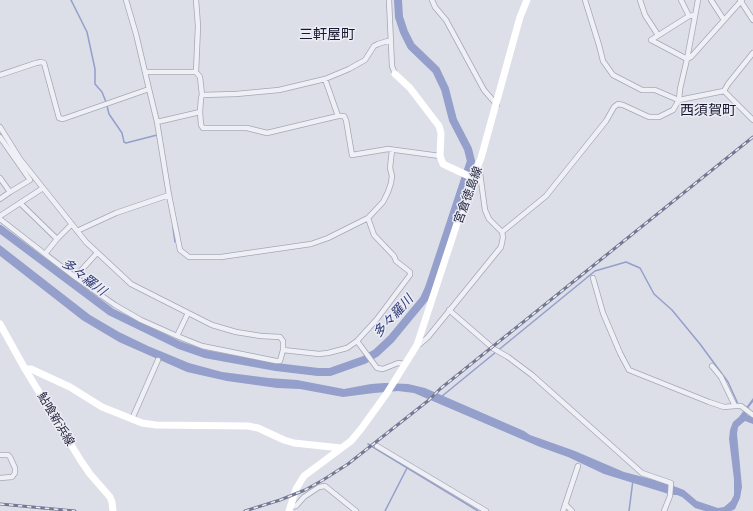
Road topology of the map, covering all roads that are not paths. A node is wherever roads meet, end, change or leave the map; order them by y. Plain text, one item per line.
1 (126, 0) edge
2 (196, 0) edge
3 (389, 0) edge
4 (432, 0) edge
5 (527, 0) edge
6 (585, 0) edge
7 (640, 0) edge
8 (681, 0) edge
9 (698, 0) edge
10 (711, 0) edge
11 (741, 0) edge
12 (695, 15) junction
13 (689, 16) junction
14 (753, 19) edge
15 (724, 20) junction
16 (658, 35) junction
17 (391, 40) junction
18 (753, 53) edge
19 (687, 59) junction
20 (146, 72) junction
21 (196, 72) junction
22 (395, 74) joint
23 (0, 75) edge
24 (325, 78) junction
25 (149, 89) junction
26 (724, 91) junction
27 (202, 95) junction
28 (680, 100) junction
29 (497, 105) junction
30 (200, 112) junction
31 (338, 116) junction
32 (753, 120) edge
33 (157, 122) junction
34 (0, 128) edge
35 (0, 137) edge
36 (392, 150) junction
37 (440, 156) junction
38 (477, 169) junction
39 (472, 177) junction
40 (0, 178) edge
41 (42, 188) junction
42 (10, 192) junction
43 (169, 195) junction
44 (0, 199) edge
45 (20, 203) junction
46 (0, 216) edge
47 (368, 218) junction
48 (0, 219) edge
49 (72, 224) junction
50 (77, 231) junction
51 (502, 232) junction
52 (57, 239) junction
53 (98, 253) junction
54 (45, 254) junction
55 (74, 277) junction
56 (593, 278) dead end
57 (449, 310) junction
58 (188, 313) junction
59 (0, 324) edge
60 (177, 336) junction
61 (356, 341) junction
62 (417, 345) junction
63 (283, 350) junction
64 (158, 360) dead end
65 (405, 364) junction
66 (712, 366) dead end
67 (25, 369) junction
68 (753, 408) edge
69 (744, 410) edge
70 (132, 419) junction
71 (377, 446) dead end
72 (341, 448) junction
73 (0, 455) edge
74 (578, 466) dead end
75 (0, 478) edge
76 (565, 504) junction
77 (290, 509) edge
78 (113, 511) edge
79 (356, 511) edge
80 (486, 511) edge
81 (563, 511) edge
82 (572, 511) edge
83 (664, 511) edge

1 - 20 street
2 - 21 street
3 - 17 street
4 - 29 street
5 - 29 main road, 宮倉徳島線
6 - 28 street
7 - 16 street
8 - 13 street
9 - 12 street
10 - 15 street
11 - 14 street
11 - 15 street
12 - 13 street
12 - 19 street
13 - 16 street
15 - 19 street
16 - 19 street
17 - 22 street
17 - 24 street
18 - 26 street
19 - 28 street
20 - 21 street
20 - 25 street
21 - 27 street
22 - 37 main road
23 - 25 street
24 - 27 street
24 - 31 street
25 - 33 street
26 - 28 street
26 - 32 street
27 - 30 street
28 - 51 street
29 - 38 main road, 宮倉徳島線
30 - 31 street
30 - 33 street
31 - 36 street
33 - 43 street
34 - 41 street
35 - 42 street
36 - 37 street
36 - 47 street
37 - 39 main road
38 - 39 main road, 宮倉徳島線
38 - 51 street
39 - 62 main road, 宮倉徳島線
40 - 42 street
41 - 45 street
41 - 49 street
42 - 44 street
43 - 47 street
43 - 50 street
45 - 46 street
45 - 52 street
47 - 61 street
48 - 54 street
49 - 50 street
49 - 52 street
50 - 53 street
51 - 57 street
52 - 54 street
53 - 55 street
53 - 58 street
54 - 55 street
55 - 60 street
56 - 69 street
57 - 62 street
57 - 83 street
58 - 60 street
58 - 63 street
59 - 67 main road, 鮎喰新浜線
60 - 63 street
61 - 63 street
61 - 65 street
62 - 65 main road, 宮倉徳島線
64 - 70 street
65 - 72 main road, 宮倉徳島線
66 - 69 street
67 - 70 main road
67 - 78 main road, 鮎喰新浜線
68 - 69 street
70 - 72 main road
71 - 80 street
72 - 77 main road
73 - 75 street
74 - 76 street
76 - 81 street
76 - 82 street
77 - 79 street

